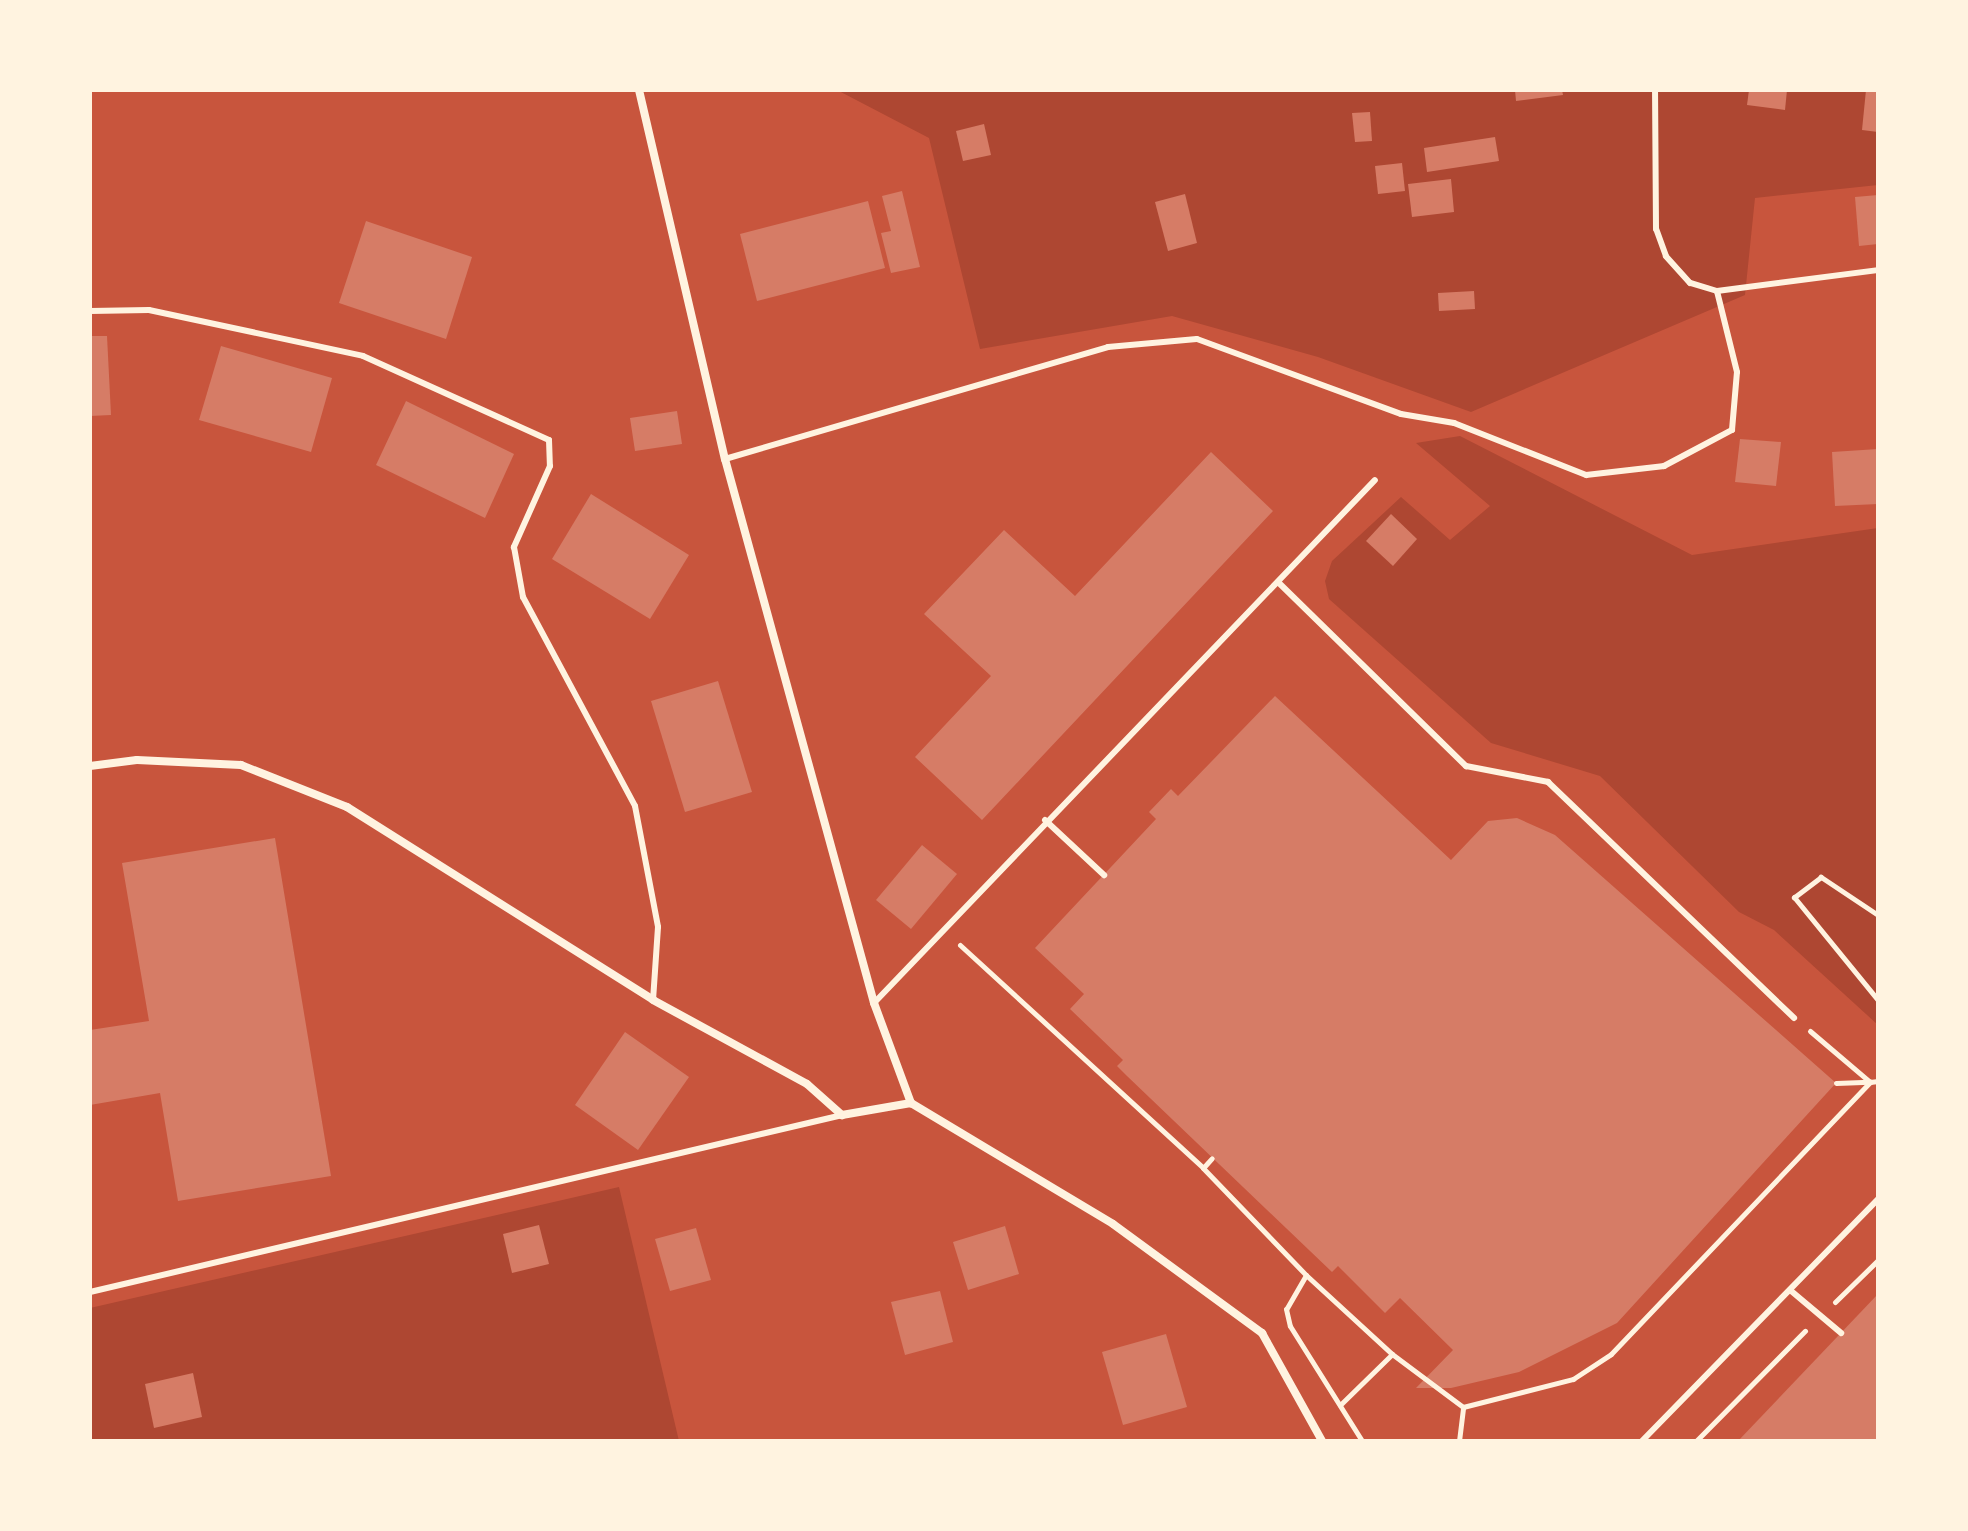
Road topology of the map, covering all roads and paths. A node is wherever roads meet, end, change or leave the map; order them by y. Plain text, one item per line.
1 (639, 90) edge
2 (1655, 90) edge
3 (1878, 270) edge
4 (1717, 291) junction
5 (90, 311) edge
6 (725, 459) junction
7 (1375, 480) dead end
8 (1279, 583) junction
9 (90, 766) edge
10 (1045, 820) junction
11 (1104, 875) dead end
12 (1878, 915) edge
13 (941, 928) junction
14 (653, 1000) junction
15 (1878, 1000) edge
16 (874, 1003) junction
17 (1794, 1018) joint
18 (1878, 1081) edge
19 (1870, 1082) junction
20 (1836, 1083) dead end
21 (911, 1103) junction
22 (842, 1115) junction
23 (1212, 1158) dead end
24 (1203, 1168) junction
25 (1878, 1199) edge
26 (1878, 1260) edge
27 (1306, 1275) junction
28 (1790, 1290) junction
29 (90, 1292) edge
30 (1819, 1317) junction
31 (1841, 1333) dead end
32 (1392, 1354) junction
33 (1340, 1405) junction
34 (1463, 1407) junction
35 (1322, 1441) edge
36 (1362, 1441) edge
37 (1459, 1441) edge
38 (1642, 1441) edge
39 (1696, 1441) edge

1 - 6 street
2 - 4 lane
3 - 4 lane
4 - 6 lane
5 - 14 lane
6 - 16 street
7 - 8 lane
8 - 10 lane
8 - 17 lane
9 - 14 street
10 - 11 lane
10 - 13 lane
12 - 15 path
13 - 16 lane
13 - 24 path
14 - 22 street
16 - 21 street
17 - 19 path
18 - 19 path
19 - 20 path
19 - 34 path
21 - 22 street
21 - 35 street
22 - 29 lane
23 - 24 path
24 - 27 path
25 - 28 lane
26 - 30 path
27 - 32 path
27 - 33 path
28 - 30 lane
28 - 38 lane
30 - 31 lane
30 - 39 path
32 - 33 path
32 - 34 path
33 - 36 path
34 - 37 path

